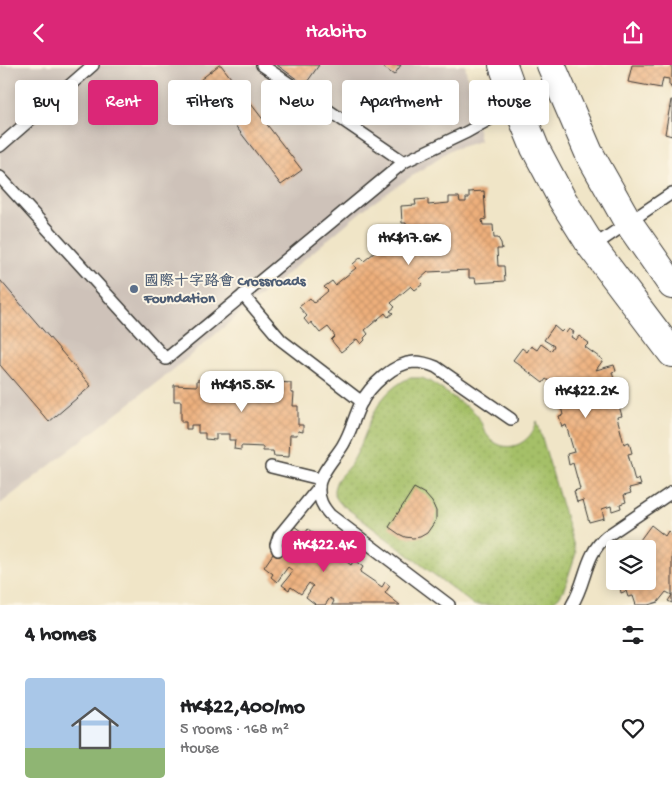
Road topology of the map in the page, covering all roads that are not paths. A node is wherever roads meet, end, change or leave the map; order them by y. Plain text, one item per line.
1 (93, 65) edge
2 (262, 65) edge
3 (503, 65) edge
4 (555, 75) edge
5 (508, 80) edge
6 (480, 125) edge
7 (526, 125) edge
8 (0, 146) edge
9 (404, 162) junction
10 (0, 177) edge
11 (672, 193) edge
12 (628, 222) junction
13 (592, 247) junction
14 (672, 285) edge
15 (243, 295) junction
16 (672, 353) edge
17 (362, 402) junction
18 (511, 419) dead end
19 (271, 467) dead end
20 (320, 483) junction
21 (672, 492) edge
22 (278, 550) dead end
23 (448, 605) edge
24 (572, 605) edge

1 - 8 lane
2 - 9 lane
3 - 5 main road
4 - 12 main road
6 - 9 lane
7 - 13 main road
9 - 15 lane
10 - 15 lane
11 - 12 lane
12 - 13 lane
12 - 14 main road
13 - 16 main road
15 - 17 lane
17 - 18 lane
17 - 20 lane
19 - 20 lane
20 - 22 lane
20 - 23 lane
21 - 24 lane

